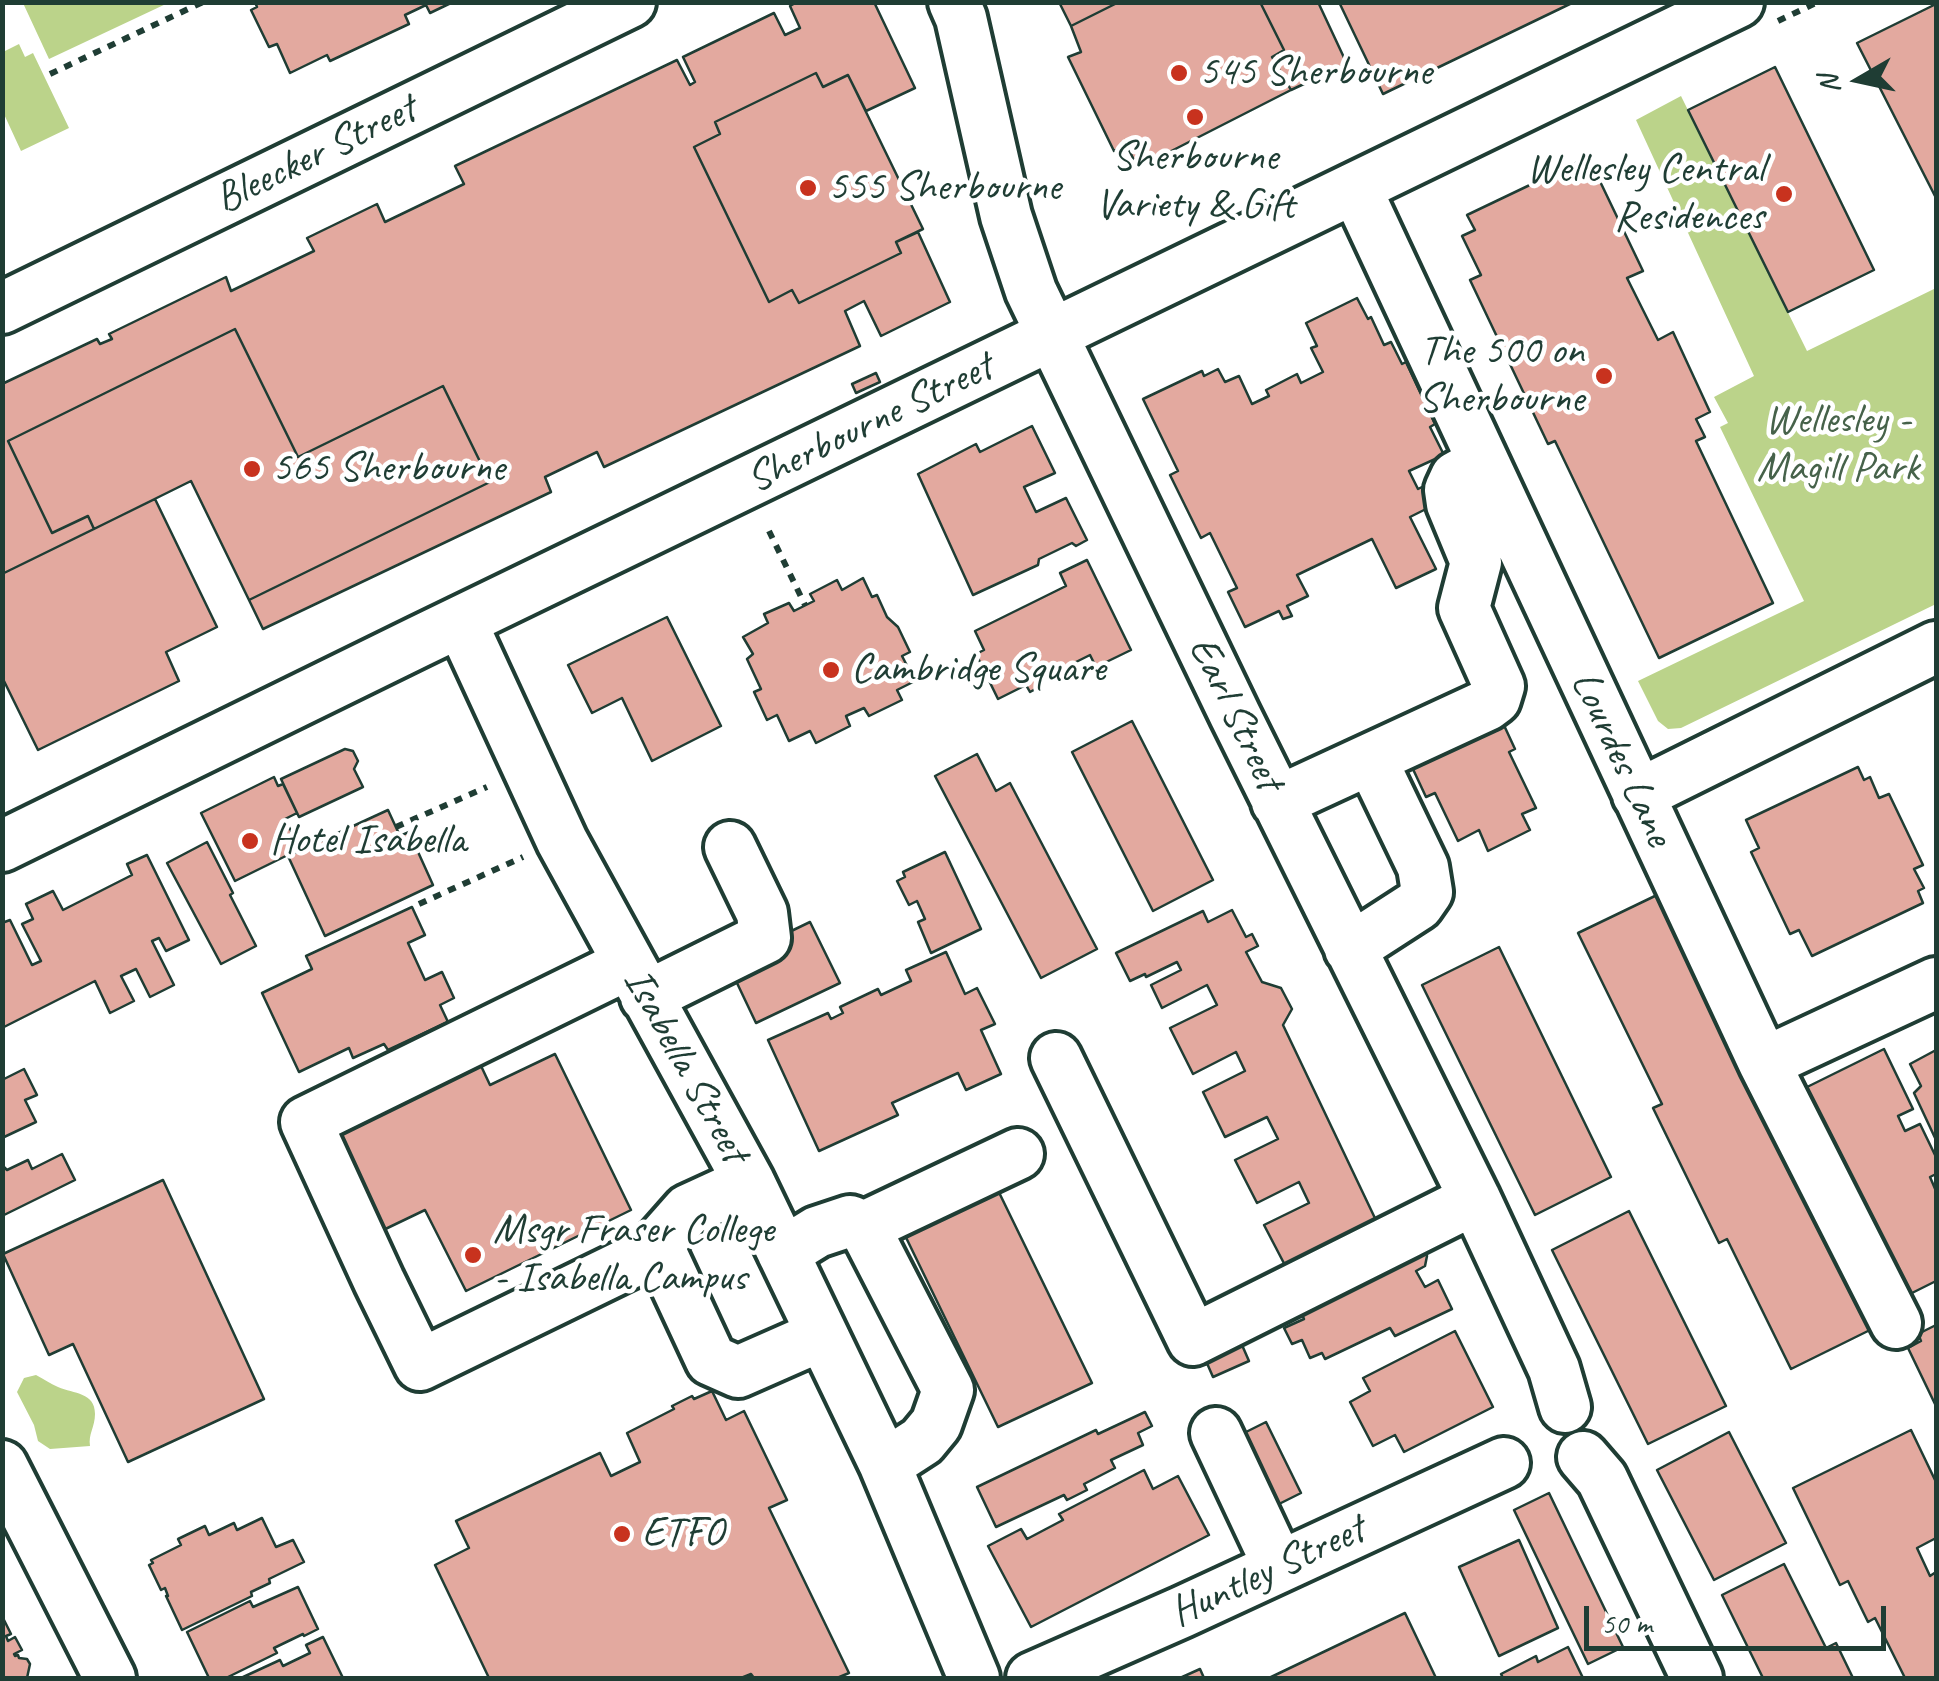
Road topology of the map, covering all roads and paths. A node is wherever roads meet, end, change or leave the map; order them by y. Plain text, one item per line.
1 (204, 2) edge
2 (630, 2) edge
3 (954, 2) edge
4 (1738, 2) edge
5 (50, 74) dead end
6 (1356, 189) junction
7 (2, 308) edge
8 (1054, 335) junction
9 (1483, 462) junction
10 (769, 532) dead end
11 (805, 605) dead end
12 (461, 622) junction
13 (1936, 648) edge
14 (1371, 758) junction
15 (487, 787) dead end
16 (1638, 795) junction
17 (1277, 802) junction
18 (396, 827) dead end
19 (2, 846) edge
20 (730, 847) dead end
21 (519, 858) dead end
22 (420, 904) dead end
23 (1350, 949) junction
24 (637, 981) junction
25 (1936, 982) edge
26 (1056, 1058) dead end
27 (1764, 1064) junction
28 (959, 1151) dead end
29 (1018, 1154) dead end
30 (748, 1182) junction
31 (1475, 1199) junction
32 (857, 1224) junction
33 (658, 1244) junction
34 (783, 1254) junction
35 (1896, 1324) dead end
36 (822, 1335) junction
37 (1565, 1408) dead end
38 (1216, 1432) dead end
39 (1583, 1457) dead end
40 (1504, 1463) dead end
41 (885, 1465) junction
42 (2, 1466) edge
43 (1279, 1567) junction
44 (110, 1678) edge
45 (974, 1678) edge
46 (1032, 1678) edge
47 (1697, 1678) edge

1 - 5 path
2 - 7 street, Bleecker Street
3 - 8 street, Earl Street
4 - 6 street, Sherbourne Street
6 - 8 street, Sherbourne Street
6 - 9 street, Lourdes Lane
8 - 12 street, Sherbourne Street
8 - 17 street, Earl Street
9 - 14 street
9 - 16 street, Lourdes Lane
10 - 11 path
12 - 19 street, Sherbourne Street
12 - 24 street, Isabella Street
13 - 16 street
14 - 17 street
14 - 23 street
15 - 18 path
16 - 27 street, Lourdes Lane
17 - 23 street, Earl Street
20 - 24 street
21 - 22 path
23 - 31 street, Earl Street
24 - 30 street, Isabella Street
24 - 33 street
25 - 27 street
26 - 31 street
27 - 35 street, Lourdes Lane
28 - 32 street
29 - 32 street
30 - 33 street
30 - 34 street, Isabella Street
31 - 37 street, Earl Street
32 - 34 street
32 - 41 street
33 - 36 street
34 - 36 street, Isabella Street
36 - 41 street, Isabella Street
38 - 43 street
39 - 47 street
40 - 43 street, Huntley Street
41 - 45 street, Isabella Street
42 - 44 street
43 - 46 street, Huntley Street

